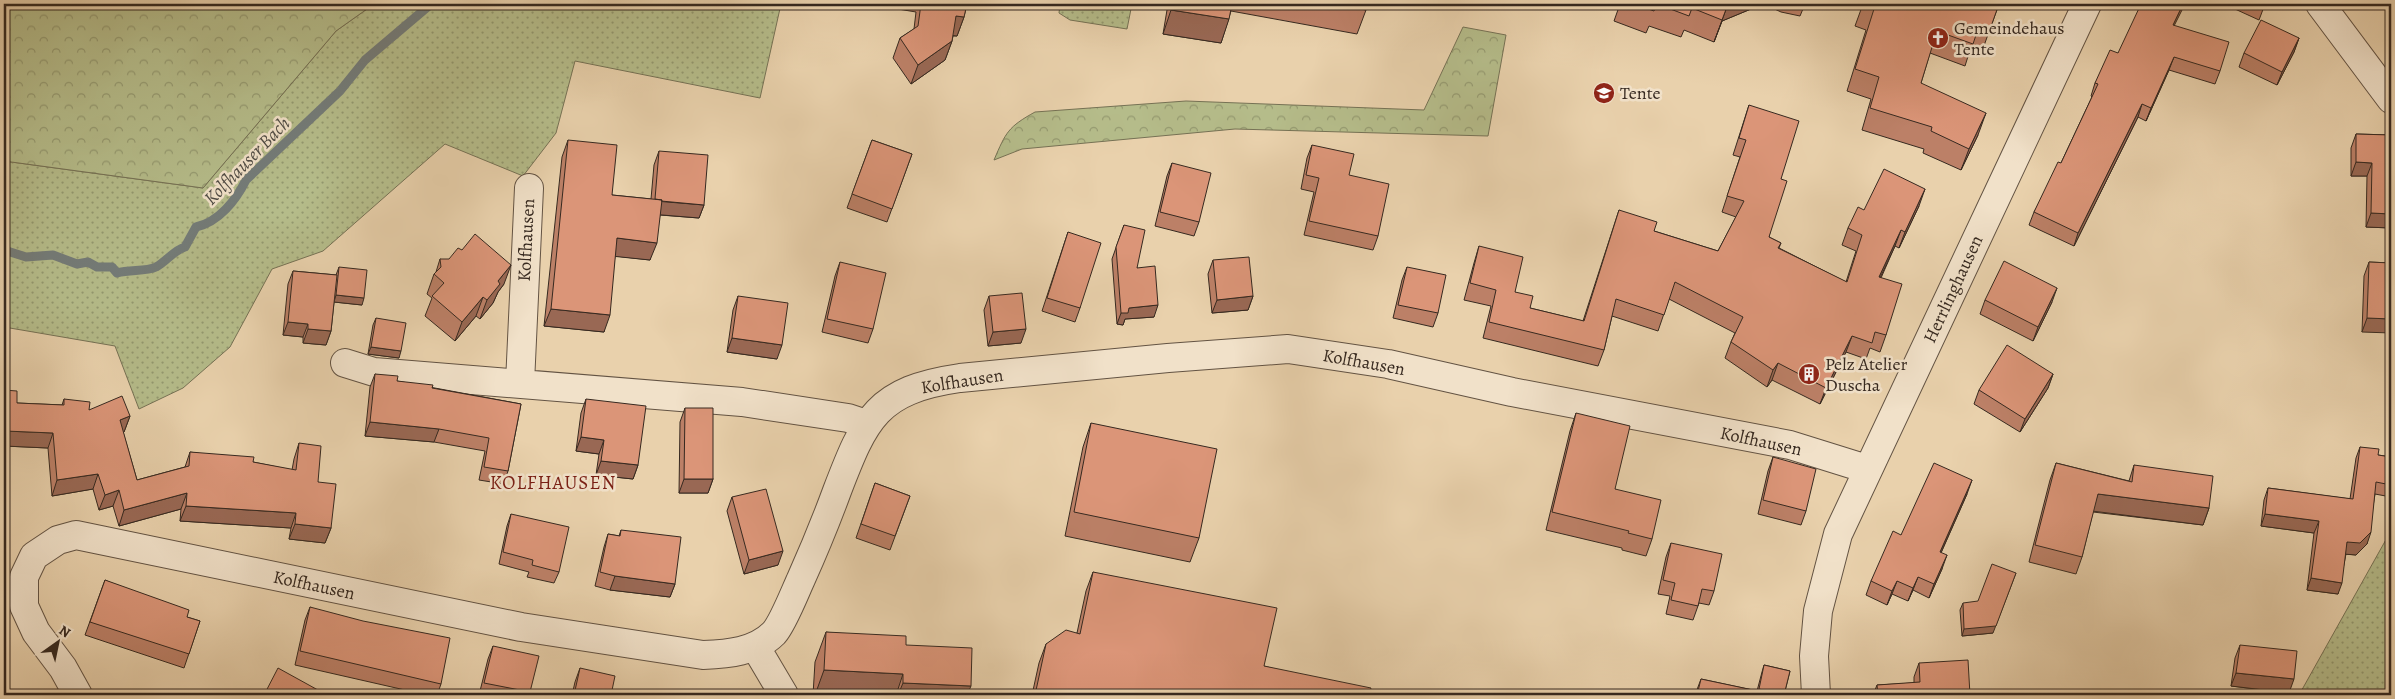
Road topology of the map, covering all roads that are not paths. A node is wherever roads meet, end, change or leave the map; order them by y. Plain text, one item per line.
1 (2087, 4) edge
2 (2320, 4) edge
3 (2391, 99) edge
4 (529, 188) dead end
5 (345, 363) dead end
6 (520, 383) junction
7 (866, 424) junction
8 (1867, 469) junction
9 (754, 646) junction
10 (78, 695) edge
11 (784, 695) edge
12 (1816, 695) edge

1 - 8 street, Herrlinghausen
2 - 3 street
4 - 6 street, Kolfhausen
5 - 6 street
6 - 7 street
7 - 8 street, Kolfhausen
7 - 9 street, Kolfhausen
8 - 12 street, Herrlinghausen
9 - 10 street, Kolfhausen
9 - 11 street

